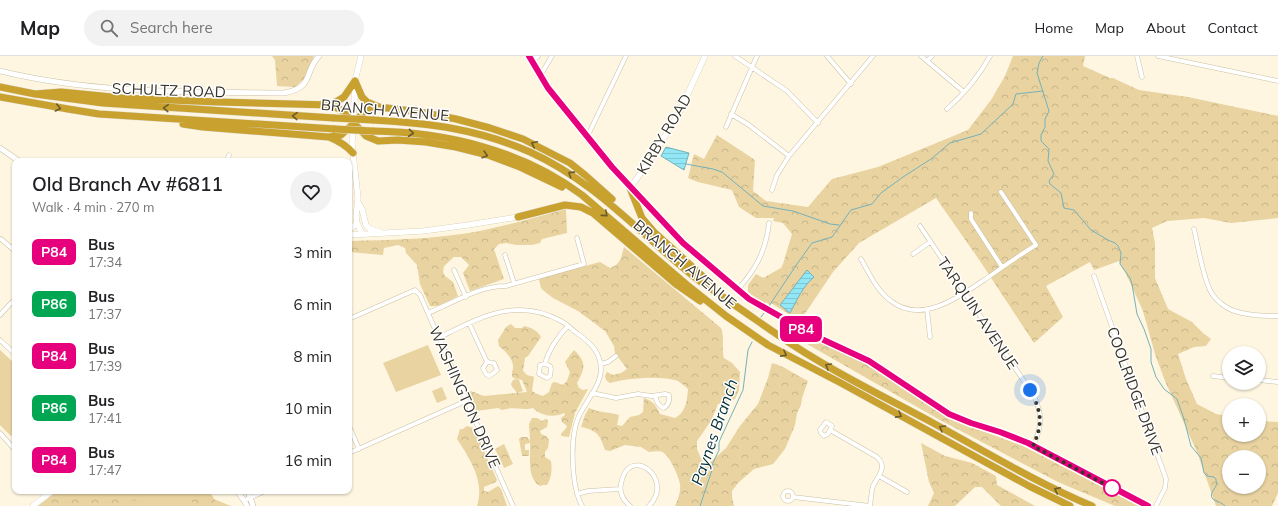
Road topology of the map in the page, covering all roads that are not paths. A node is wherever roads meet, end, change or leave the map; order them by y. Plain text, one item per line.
1 (319, 56) edge
2 (360, 56) edge
3 (538, 56) edge
4 (552, 56) edge
5 (626, 56) edge
6 (704, 56) edge
7 (735, 56) edge
8 (757, 56) edge
9 (827, 56) edge
10 (873, 56) edge
11 (921, 56) edge
12 (932, 56) edge
13 (990, 56) edge
14 (1137, 56) edge
15 (1158, 56) edge
16 (530, 59) edge
17 (927, 61) junction
18 (752, 67) junction
19 (0, 71) edge
20 (540, 76) junction
21 (1142, 77) dead end
22 (355, 81) junction
23 (1278, 81) edge
24 (851, 84) junction
25 (0, 87) edge
26 (964, 92) junction
27 (35, 94) junction
28 (0, 97) edge
29 (20, 100) junction
30 (0, 102) edge
31 (331, 105) junction
32 (380, 107) junction
33 (947, 109) dead end
34 (731, 114) junction
35 (140, 116) junction
36 (818, 123) junction
37 (353, 124) junction
38 (726, 127) dead end
39 (586, 136) junction
40 (329, 137) junction
41 (0, 148) edge
42 (353, 153) junction
43 (229, 155) dead end
44 (789, 156) junction
45 (15, 158) edge
46 (228, 158) edge
47 (630, 188) junction
48 (772, 190) dead end
49 (1001, 192) dead end
50 (358, 202) junction
51 (592, 203) junction
52 (971, 213) dead end
53 (518, 217) joint
54 (365, 218) junction
55 (357, 223) junction
56 (769, 223) dead end
57 (920, 226) dead end
58 (352, 227) edge
59 (1194, 229) dead end
60 (383, 233) junction
61 (352, 234) edge
62 (362, 234) junction
63 (645, 234) junction
64 (577, 238) dead end
65 (2, 239) dead end
66 (930, 242) junction
67 (12, 248) edge
68 (912, 254) dead end
69 (506, 255) dead end
70 (861, 259) dead end
71 (1002, 267) junction
72 (454, 270) dead end
73 (1094, 276) dead end
74 (514, 283) junction
75 (737, 290) junction
76 (965, 292) junction
77 (466, 297) junction
78 (12, 302) dead end
79 (735, 304) junction
80 (927, 309) junction
81 (428, 313) junction
82 (0, 315) edge
83 (1278, 316) edge
84 (352, 318) edge
85 (469, 323) junction
86 (568, 326) junction
87 (752, 334) junction
88 (930, 337) dead end
89 (438, 338) junction
90 (0, 340) edge
91 (12, 351) edge
92 (616, 356) dead end
93 (487, 362) dead end
94 (545, 364) dead end
95 (600, 364) junction
96 (1212, 376) dead end
97 (1222, 377) edge
98 (1266, 381) edge
99 (1278, 382) edge
100 (592, 393) junction
101 (655, 396) dead end
102 (466, 401) junction
103 (830, 430) dead end
104 (0, 433) edge
105 (352, 433) edge
106 (1033, 446) junction
107 (12, 447) edge
108 (359, 449) junction
109 (352, 452) edge
110 (879, 476) junction
111 (620, 489) junction
112 (907, 492) dead end
113 (47, 494) edge
114 (241, 494) edge
115 (248, 494) edge
116 (258, 494) edge
117 (577, 494) junction
118 (793, 497) dead end
119 (247, 499) junction
120 (33, 506) edge
121 (247, 506) edge
122 (253, 506) edge
123 (513, 506) edge
124 (582, 506) edge
125 (630, 506) edge
126 (649, 506) edge
127 (870, 506) edge
128 (1070, 506) edge
129 (1092, 506) edge
130 (1148, 506) edge
131 (1156, 506) edge

1 - 19 street, SCHULTZ ROAD
2 - 22 main road
3 - 16 street
4 - 20 street
5 - 39 street
6 - 47 main road, KIRBY ROAD
7 - 18 street
8 - 18 street
9 - 24 street
10 - 24 street
11 - 17 street
12 - 17 street
13 - 26 street
14 - 21 street
15 - 23 street
16 - 20 main road
17 - 26 street
18 - 34 street
18 - 36 street
20 - 39 main road
22 - 31 highway
22 - 32 highway
22 - 37 main road
24 - 36 street
25 - 27 highway, BRANCH AVENUE
26 - 33 street
27 - 31 highway
63 -> 27 highway, BRANCH AVENUE, bridge
28 - 29 highway, BRANCH AVENUE
29 - 30 highway
29 -> 35 highway, BRANCH AVENUE
31 - 37 highway
32 - 37 highway
63 -> 32 highway
34 - 38 street
34 - 44 street
35 - 40 highway
35 -> 51 highway, BRANCH AVENUE, bridge
36 - 44 street
37 - 40 highway
37 - 42 main road
37 -> 51 highway
39 - 47 main road
40 - 42 highway
41 - 45 street
42 - 50 main road
43 - 46 street
44 - 48 street
47 - 75 main road
47 - 79 highway
49 - 71 street
50 - 54 main road
50 - 55 main road
51 -> 87 highway, BRANCH AVENUE
52 - 71 street
53 - 60 main road
53 - 87 highway
54 - 60 main road
54 - 62 main road
55 - 58 main road
55 - 62 main road
56 - 75 street
57 - 66 street, TARQUIN AVENUE
59 - 83 street
60 - 62 main road
61 - 62 main road
63 - 79 highway, BRANCH AVENUE
64 - 74 street
65 - 67 street
66 - 68 street
66 - 76 street, TARQUIN AVENUE
69 - 74 street
70 - 80 street
71 - 76 street
72 - 77 street
73 - 131 street, COOLRIDGE DRIVE
74 - 77 street
75 - 106 main road
76 - 80 street
76 - 106 street, TARQUIN AVENUE
77 - 81 street
78 - 82 street
129 -> 79 highway, BRANCH AVENUE
80 - 88 street
81 - 84 street, WASHINGTON DRIVE
81 - 89 street, WASHINGTON DRIVE
85 - 86 street
85 - 89 street
85 - 93 street
86 - 94 street
86 - 95 street
87 -> 128 highway, BRANCH AVENUE
89 - 102 street, WASHINGTON DRIVE
90 - 91 street
92 - 95 street
95 - 100 street
96 - 97 street
98 - 99 street
100 - 101 street
100 - 117 street
102 - 108 street
102 - 123 street, WASHINGTON DRIVE
103 - 110 street
104 - 107 street
105 - 108 street
106 - 130 main road
108 - 109 street
110 - 112 street
110 - 127 street
111 - 117 street
111 - 125 street
111 - 126 street
113 - 120 main road
114 - 119 street
115 - 119 street
116 - 119 street
117 - 124 street
118 - 127 street
119 - 121 street
119 - 122 street

